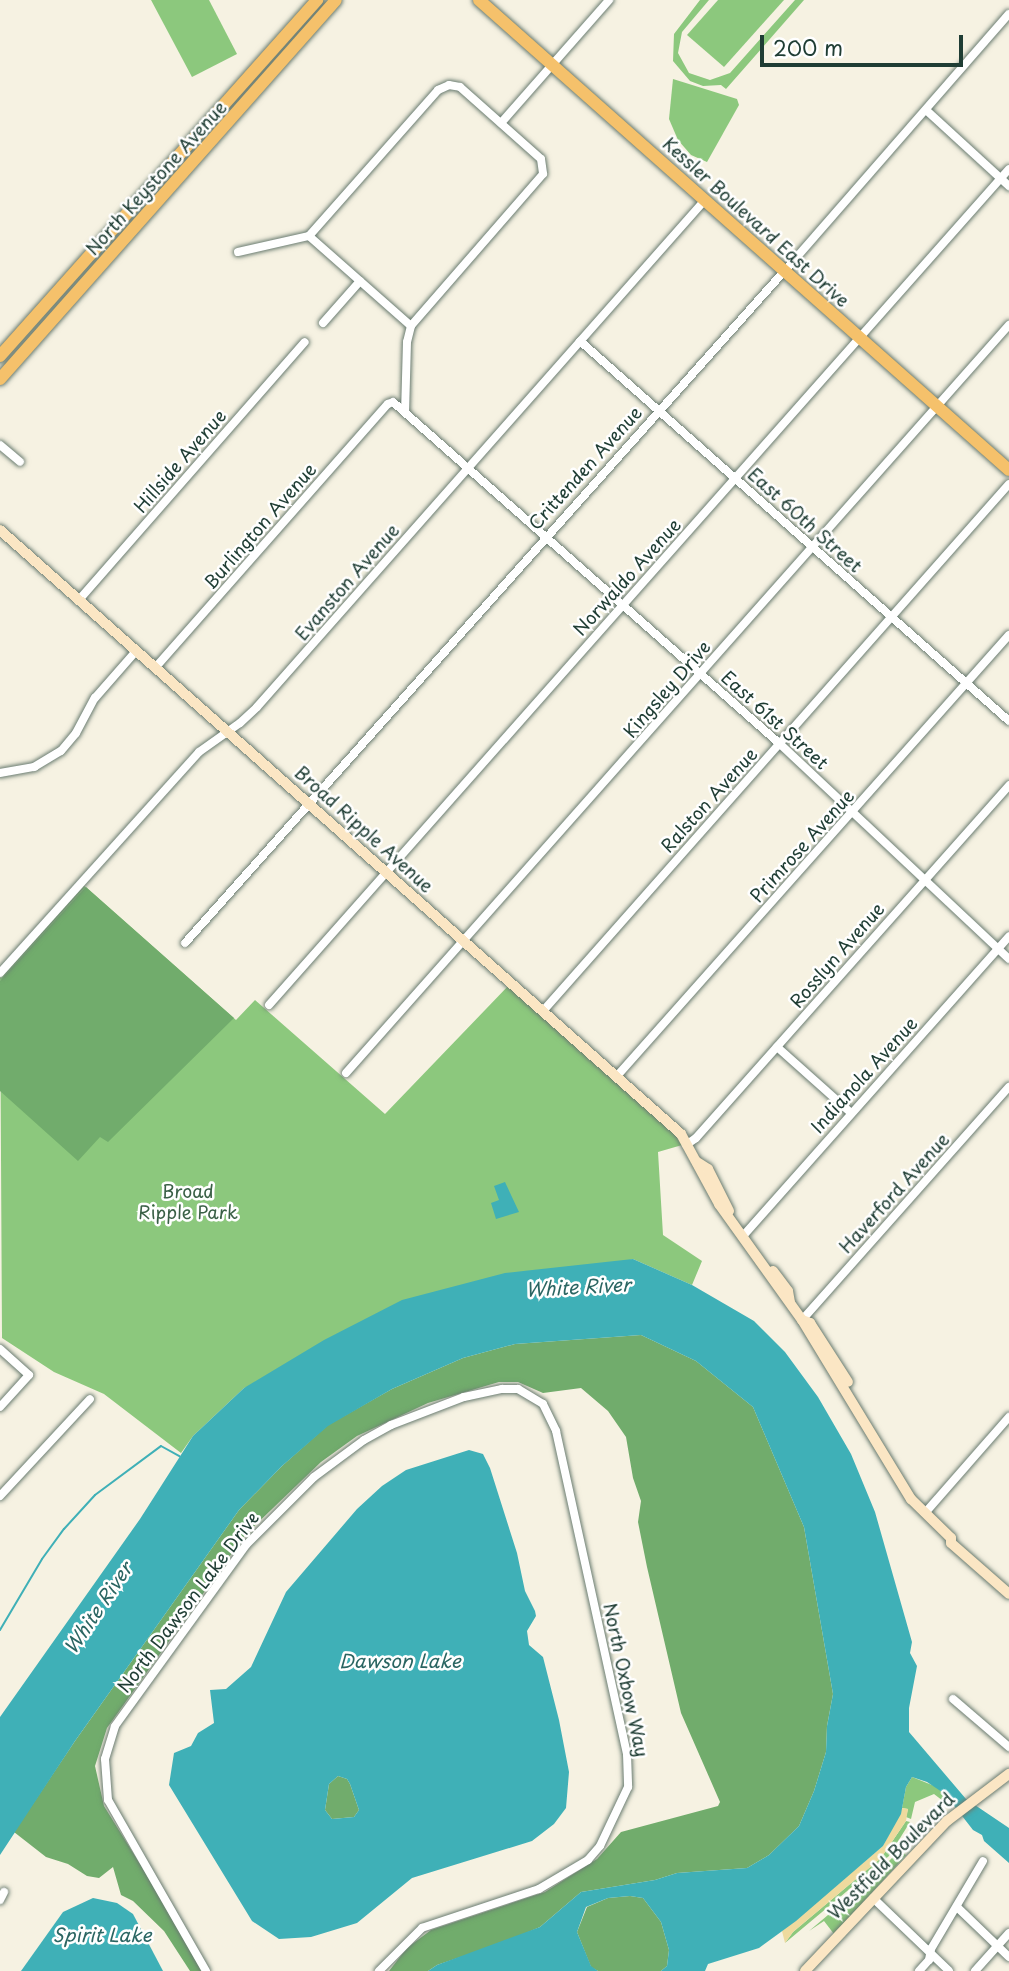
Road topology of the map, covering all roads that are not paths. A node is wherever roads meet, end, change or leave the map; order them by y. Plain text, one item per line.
1 (317, 0) edge
2 (337, 0) edge
3 (479, 0) edge
4 (609, 0) edge
5 (1009, 14) edge
6 (552, 64) junction
7 (926, 110) junction
8 (501, 123) junction
9 (1009, 169) edge
10 (1001, 178) junction
11 (1009, 186) edge
12 (705, 200) junction
13 (309, 236) junction
14 (239, 252) dead end
15 (784, 270) junction
16 (360, 281) junction
17 (323, 323) dead end
18 (1009, 325) edge
19 (411, 326) junction
20 (860, 338) junction
21 (580, 341) junction
22 (305, 342) dead end
23 (0, 356) edge
24 (0, 379) edge
25 (388, 404) joint
26 (937, 406) junction
27 (658, 410) junction
28 (405, 412) junction
29 (0, 445) edge
30 (20, 462) dead end
31 (468, 468) junction
32 (1009, 470) edge
33 (735, 479) junction
34 (1009, 484) edge
35 (0, 530) edge
36 (546, 536) junction
37 (812, 548) junction
38 (78, 601) junction
39 (623, 605) junction
40 (891, 617) junction
41 (1009, 635) edge
42 (136, 651) junction
43 (155, 668) junction
44 (701, 674) junction
45 (966, 684) junction
46 (1009, 721) edge
47 (228, 732) junction
48 (780, 744) junction
49 (0, 773) edge
50 (1009, 785) edge
51 (309, 804) junction
52 (853, 812) junction
53 (387, 873) junction
54 (925, 879) junction
55 (1009, 936) edge
56 (465, 942) junction
57 (184, 943) dead end
58 (998, 949) junction
59 (1009, 960) edge
60 (0, 972) edge
61 (269, 1005) dead end
62 (543, 1011) junction
63 (777, 1047) junction
64 (346, 1073) dead end
65 (617, 1076) junction
66 (1009, 1087) edge
67 (851, 1113) junction
68 (686, 1145) junction
69 (743, 1236) junction
70 (802, 1320) junction
71 (0, 1349) edge
72 (531, 1394) joint
73 (90, 1399) dead end
74 (0, 1407) edge
75 (1008, 1419) edge
76 (2, 1491) edge
77 (925, 1513) junction
78 (951, 1538) junction
79 (1009, 1588) edge
80 (1009, 1594) edge
81 (953, 1699) dead end
82 (1009, 1747) edge
83 (1009, 1774) edge
84 (983, 1861) dead end
85 (873, 1898) junction
86 (957, 1907) junction
87 (1009, 1933) edge
88 (998, 1945) junction
89 (930, 1953) junction
90 (1009, 1957) edge
91 (206, 1971) edge
92 (379, 1971) edge
93 (805, 1971) edge
94 (919, 1971) edge
95 (949, 1971) edge
96 (975, 1971) edge

1 - 23 main road, North Keystone Avenue
2 - 24 main road, North Keystone Avenue
3 - 6 main road, Kessler Boulevard East Drive
4 - 6 street
5 - 7 street, Crittenden Avenue
6 - 8 street
6 - 12 main road, Kessler Boulevard East Drive
7 - 10 street
7 - 15 street, Crittenden Avenue
8 - 13 street
8 - 19 street
9 - 10 street, Norwaldo Avenue
10 - 11 street
10 - 20 street, Norwaldo Avenue
12 - 15 main road, Kessler Boulevard East Drive
12 - 21 street, Evanston Avenue
13 - 14 street
13 - 16 street
15 - 20 main road, Kessler Boulevard East Drive
15 - 27 street, Crittenden Avenue
16 - 17 street
16 - 19 street
18 - 26 street, Kingsley Drive
19 - 28 street
20 - 26 main road, Kessler Boulevard East Drive
20 - 33 street, Norwaldo Avenue
21 - 27 street, East 60th Street
21 - 31 street, Evanston Avenue
22 - 38 street, Hillside Avenue
25 - 28 street, East 61st Street
25 - 43 street, Burlington Avenue
26 - 32 main road, Kessler Boulevard East Drive
26 - 37 street, Kingsley Drive
27 - 33 street, East 60th Street
27 - 36 street, Crittenden Avenue
28 - 31 street, East 61st Street
29 - 30 street
31 - 36 street, East 61st Street
31 - 47 street, Evanston Avenue
33 - 37 street, East 60th Street
33 - 39 street, Norwaldo Avenue
34 - 40 street, Ralston Avenue
35 - 38 street, Broad Ripple Avenue
36 - 39 street, East 61st Street
36 - 51 street, Crittenden Avenue
37 - 40 street, East 60th Street
37 - 44 street, Kingsley Drive
38 - 42 street, Broad Ripple Avenue
39 - 44 street, East 61st Street
39 - 53 street, Norwaldo Avenue
40 - 45 street, East 60th Street
40 - 48 street, Ralston Avenue
41 - 45 street, Primrose Avenue
42 - 43 street, Broad Ripple Avenue
42 - 49 street
43 - 47 street, Broad Ripple Avenue
44 - 48 street, East 61st Street
44 - 56 street, Kingsley Drive
45 - 46 street, East 60th Street
45 - 52 street, Primrose Avenue
47 - 51 street, Broad Ripple Avenue
47 - 60 street, Evanston Avenue
48 - 52 street, East 61st Street
48 - 62 street, Ralston Avenue
50 - 54 street, Rosslyn Avenue
51 - 53 street, Broad Ripple Avenue
51 - 57 street, Crittenden Avenue
52 - 54 street, East 61st Street
52 - 65 street, Primrose Avenue
53 - 56 street, Broad Ripple Avenue
53 - 61 street, Norwaldo Avenue
54 - 58 street, East 61st Street
54 - 63 street, Rosslyn Avenue
55 - 58 street, Indianola Avenue
56 - 62 street, Broad Ripple Avenue
56 - 64 street, Kingsley Drive
58 - 59 street, East 61st Street
58 - 67 street, Indianola Avenue
62 - 65 street, Broad Ripple Avenue
63 - 67 street
63 - 68 street, Rosslyn Avenue
65 - 68 street, Broad Ripple Avenue
66 - 70 street, Haverford Avenue
67 - 69 street, Indianola Avenue
68 - 69 street, Broad Ripple Avenue
69 - 70 street, Broad Ripple Avenue
70 - 77 street, Broad Ripple Avenue
71 - 74 street
72 - 91 street, North Dawson Lake Drive
72 - 92 street, North Oxbow Way
73 - 76 street
75 - 77 street
77 - 78 street, Broad Ripple Avenue
78 - 79 street, Broad Ripple Avenue
78 - 80 street, Broad Ripple Avenue
81 - 82 street
83 - 85 street, Westfield Boulevard
84 - 86 street
85 - 89 street
85 - 93 street, Westfield Boulevard
86 - 88 street
86 - 89 street
87 - 88 street
88 - 90 street
88 - 96 street
89 - 94 street
89 - 95 street

